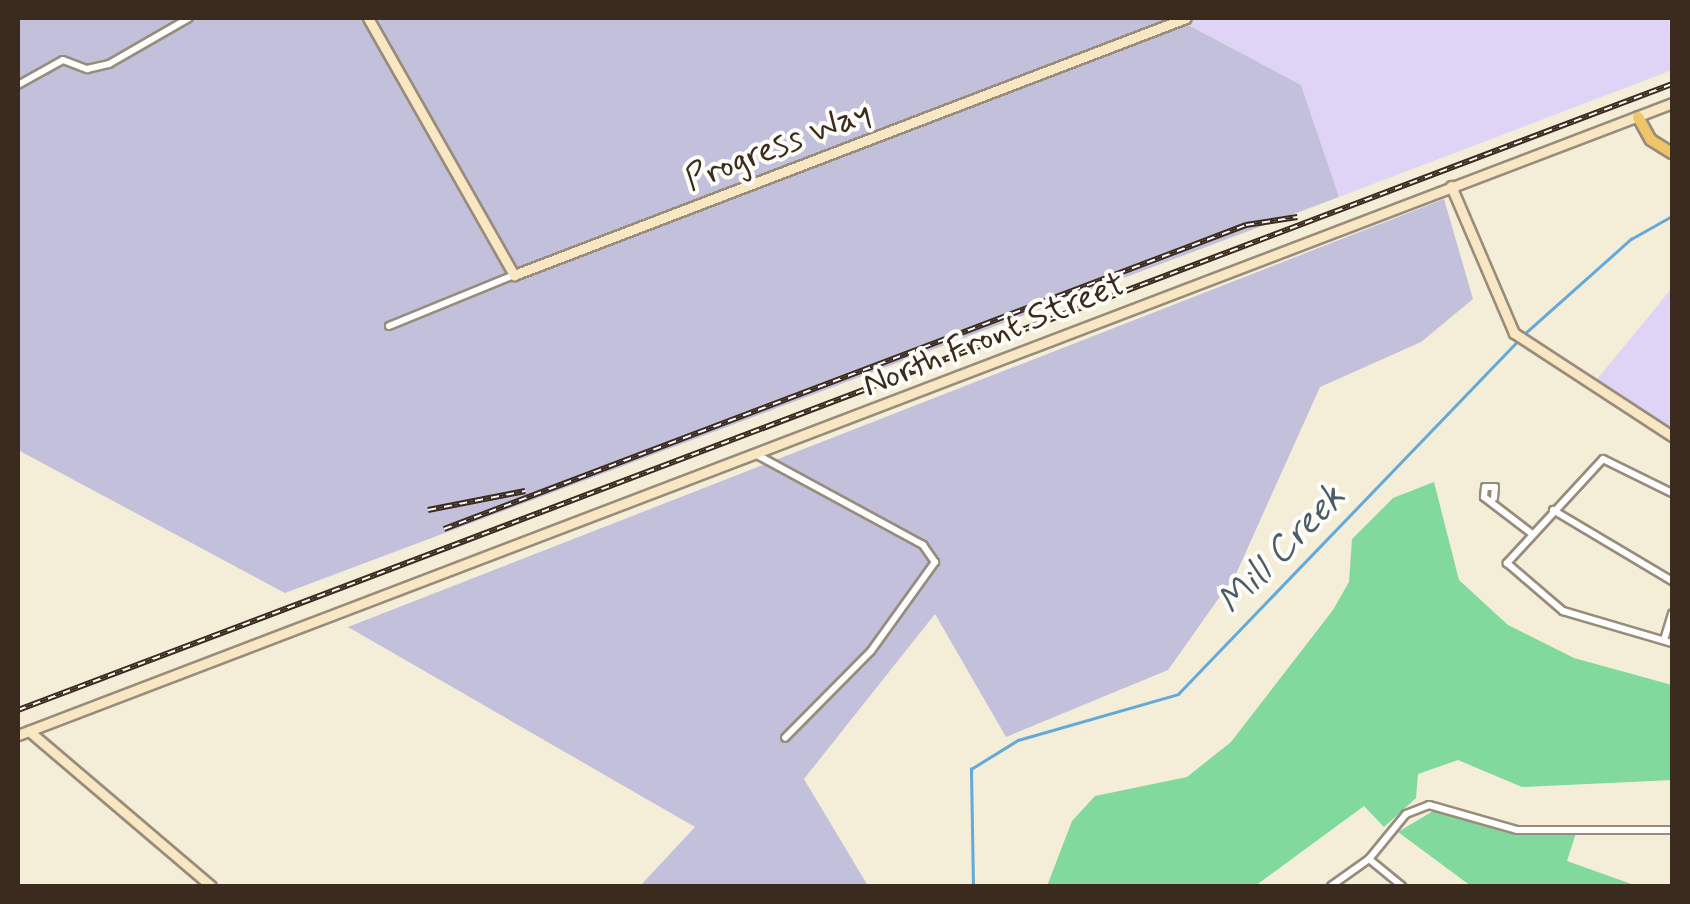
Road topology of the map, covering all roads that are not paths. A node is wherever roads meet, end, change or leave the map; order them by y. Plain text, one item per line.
1 (189, 18) edge
2 (368, 18) edge
3 (1186, 18) edge
4 (18, 84) edge
5 (1672, 104) edge
6 (1638, 117) junction
7 (1672, 152) edge
8 (1451, 186) junction
9 (514, 276) junction
10 (389, 326) dead end
11 (1672, 436) edge
12 (759, 456) junction
13 (1672, 494) edge
14 (1494, 498) dead end
15 (1553, 510) junction
16 (1531, 533) junction
17 (1672, 581) edge
18 (1672, 613) edge
19 (1664, 640) junction
20 (1672, 643) edge
21 (29, 731) junction
22 (18, 736) edge
23 (785, 738) dead end
24 (1672, 830) edge
25 (1370, 859) junction
26 (212, 886) edge
27 (1331, 886) edge
28 (1402, 886) edge

1 - 4 street
2 - 9 main road
3 - 9 main road, Progress Way
5 - 6 main road, North Front Street
6 - 7 main road
6 - 8 main road, North Front Street
8 - 11 main road
8 - 12 main road, North Front Street
9 - 10 street, Progress Way
12 - 21 main road, North Front Street
12 - 23 street
13 - 15 street
14 - 16 street
15 - 16 street
15 - 17 street
16 - 19 street
18 - 19 street
19 - 20 street
21 - 22 main road, North Front Street
21 - 26 main road
24 - 25 street
25 - 27 street
25 - 28 street

